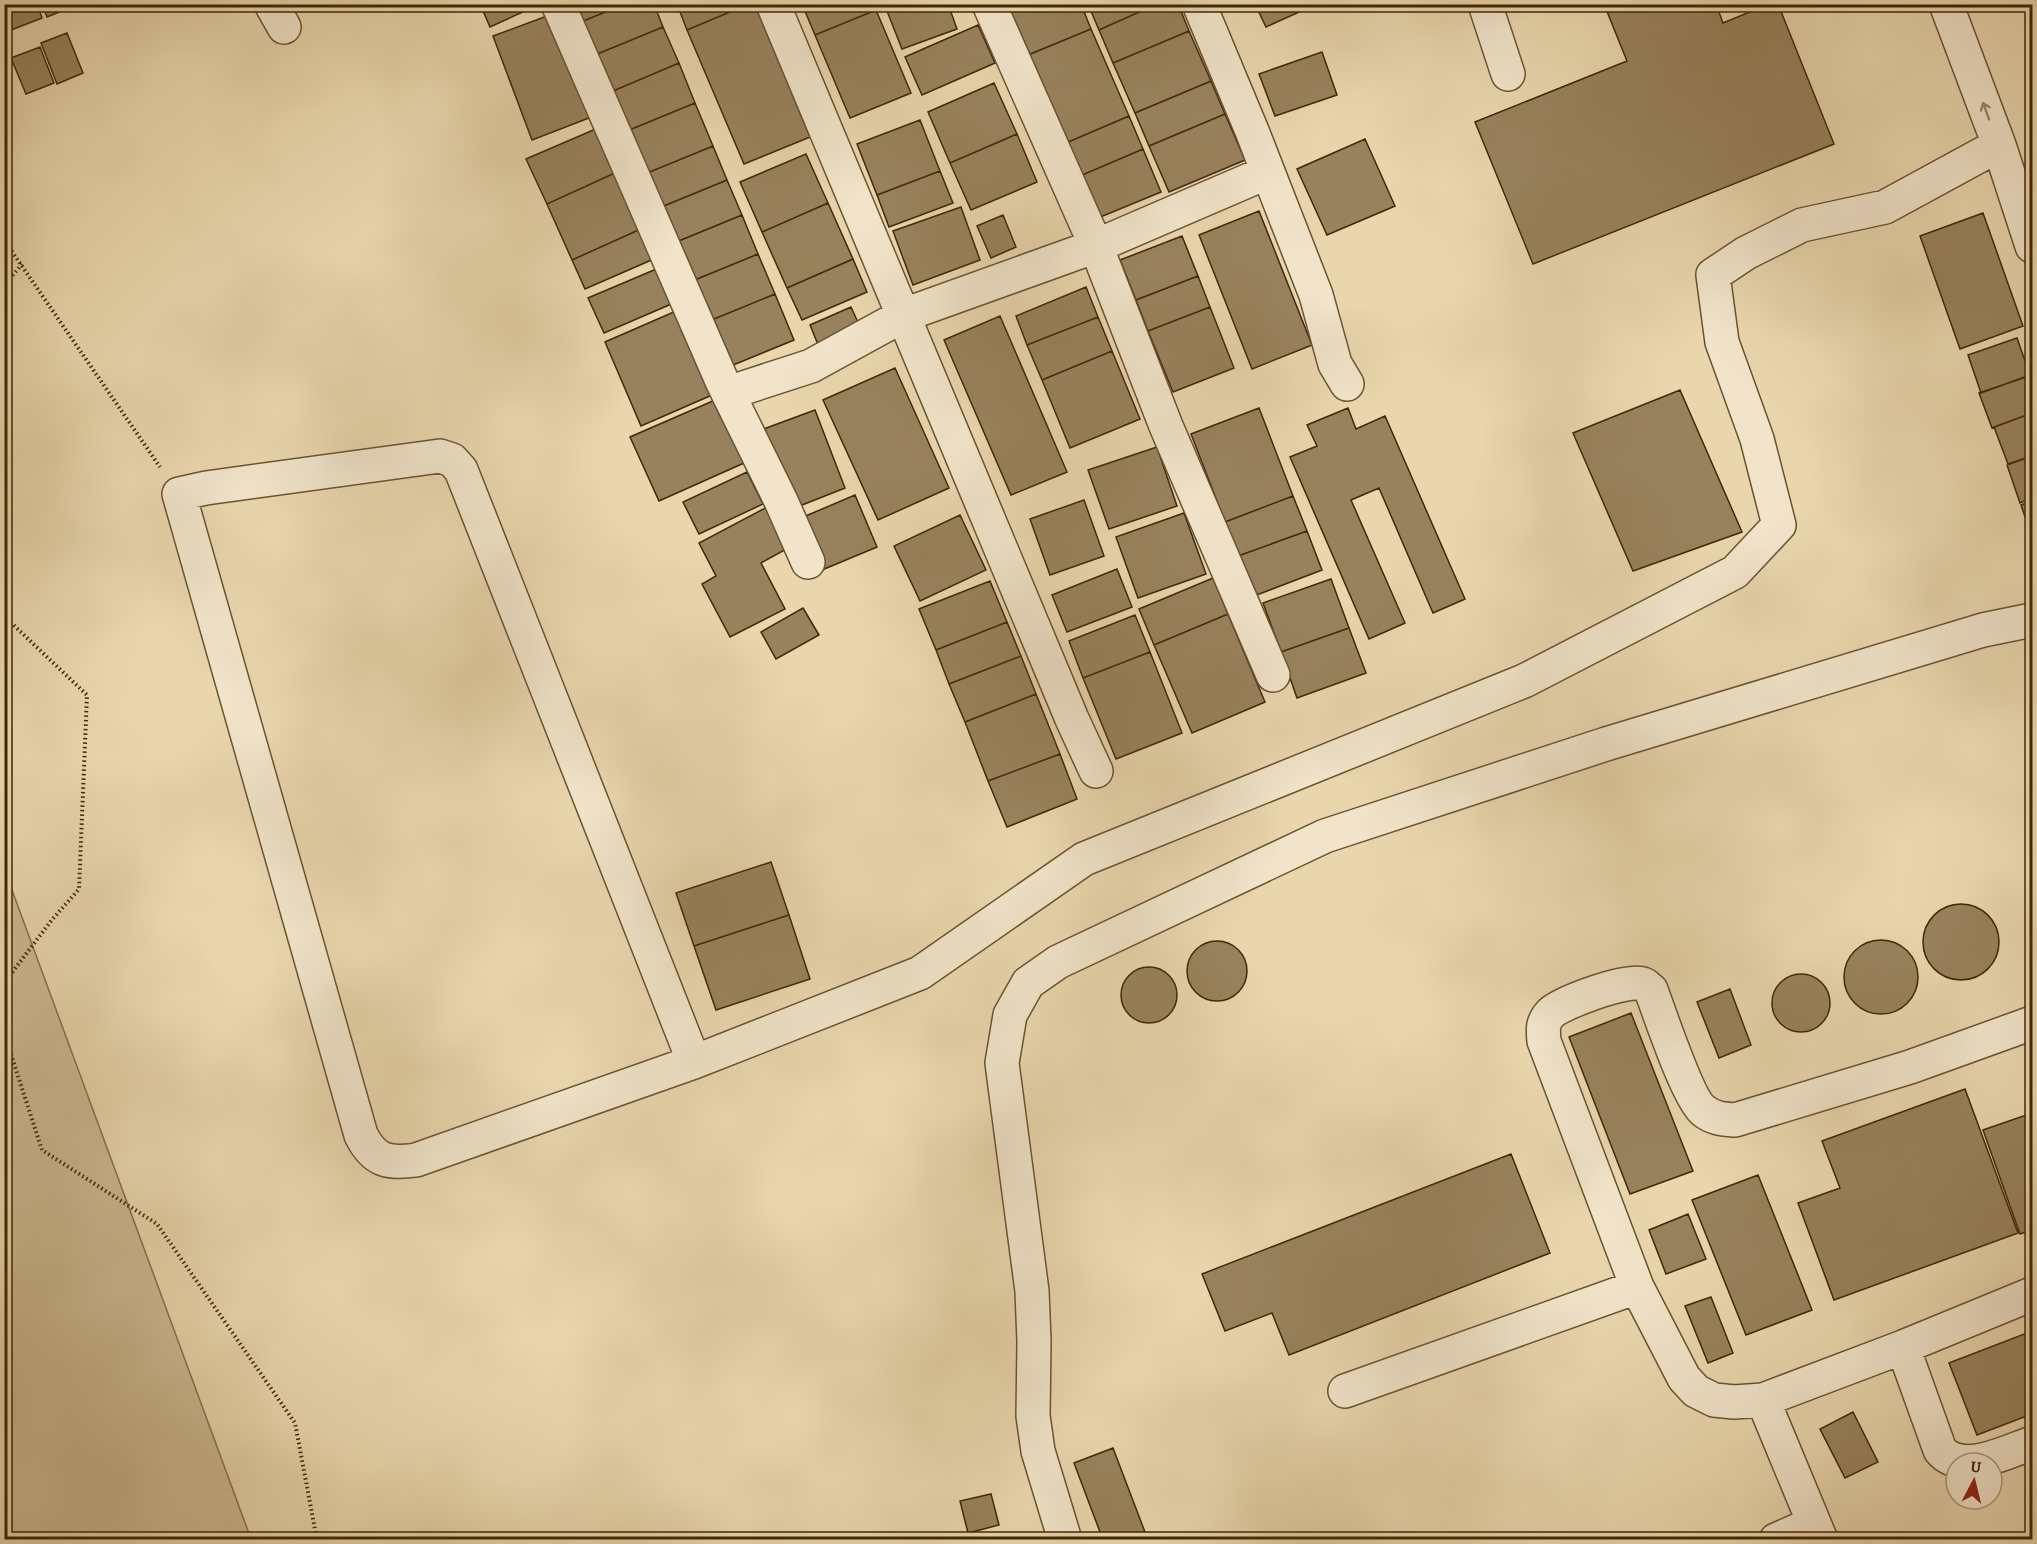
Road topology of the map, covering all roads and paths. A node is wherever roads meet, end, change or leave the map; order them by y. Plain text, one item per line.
1 (558, 4) edge
2 (773, 4) edge
3 (989, 4) edge
4 (1199, 4) edge
5 (1485, 4) edge
6 (1946, 4) edge
7 (1508, 74) dead end
8 (1999, 145) junction
9 (1268, 172) junction
10 (4, 240) edge
11 (1095, 246) junction
12 (2032, 246) edge
13 (22, 264) junction
14 (4, 286) edge
15 (904, 315) junction
16 (1347, 384) dead end
17 (728, 393) junction
18 (179, 494) junction
19 (808, 562) dead end
20 (4, 616) edge
21 (2032, 620) edge
22 (1273, 675) dead end
23 (1096, 771) dead end
24 (4, 983) edge
25 (2032, 1023) edge
26 (4, 1033) edge
27 (694, 1062) junction
28 (1637, 1287) junction
29 (2032, 1294) edge
30 (1903, 1347) junction
31 (1345, 1391) dead end
32 (1763, 1400) junction
33 (2032, 1443) edge
34 (1818, 1531) edge
35 (317, 1539) edge
36 (1065, 1539) edge
37 (1776, 1539) edge

1 - 17 street
2 - 15 street
3 - 11 street
4 - 9 street
5 - 7 street
8 -> 6 street
8 - 12 street
8 - 27 street
9 - 11 street
9 - 16 street
10 - 13 path
11 - 15 street
11 - 22 street
13 - 14 path
13 - 18 path
15 - 17 street
15 - 23 street
17 - 19 street
18 - 27 street
18 - 27 street
20 - 24 path
21 - 36 street
25 - 28 street
26 - 35 path
28 - 31 street
28 - 32 street
29 - 30 street
30 - 32 street
30 - 33 street
32 - 34 street
34 - 37 street

